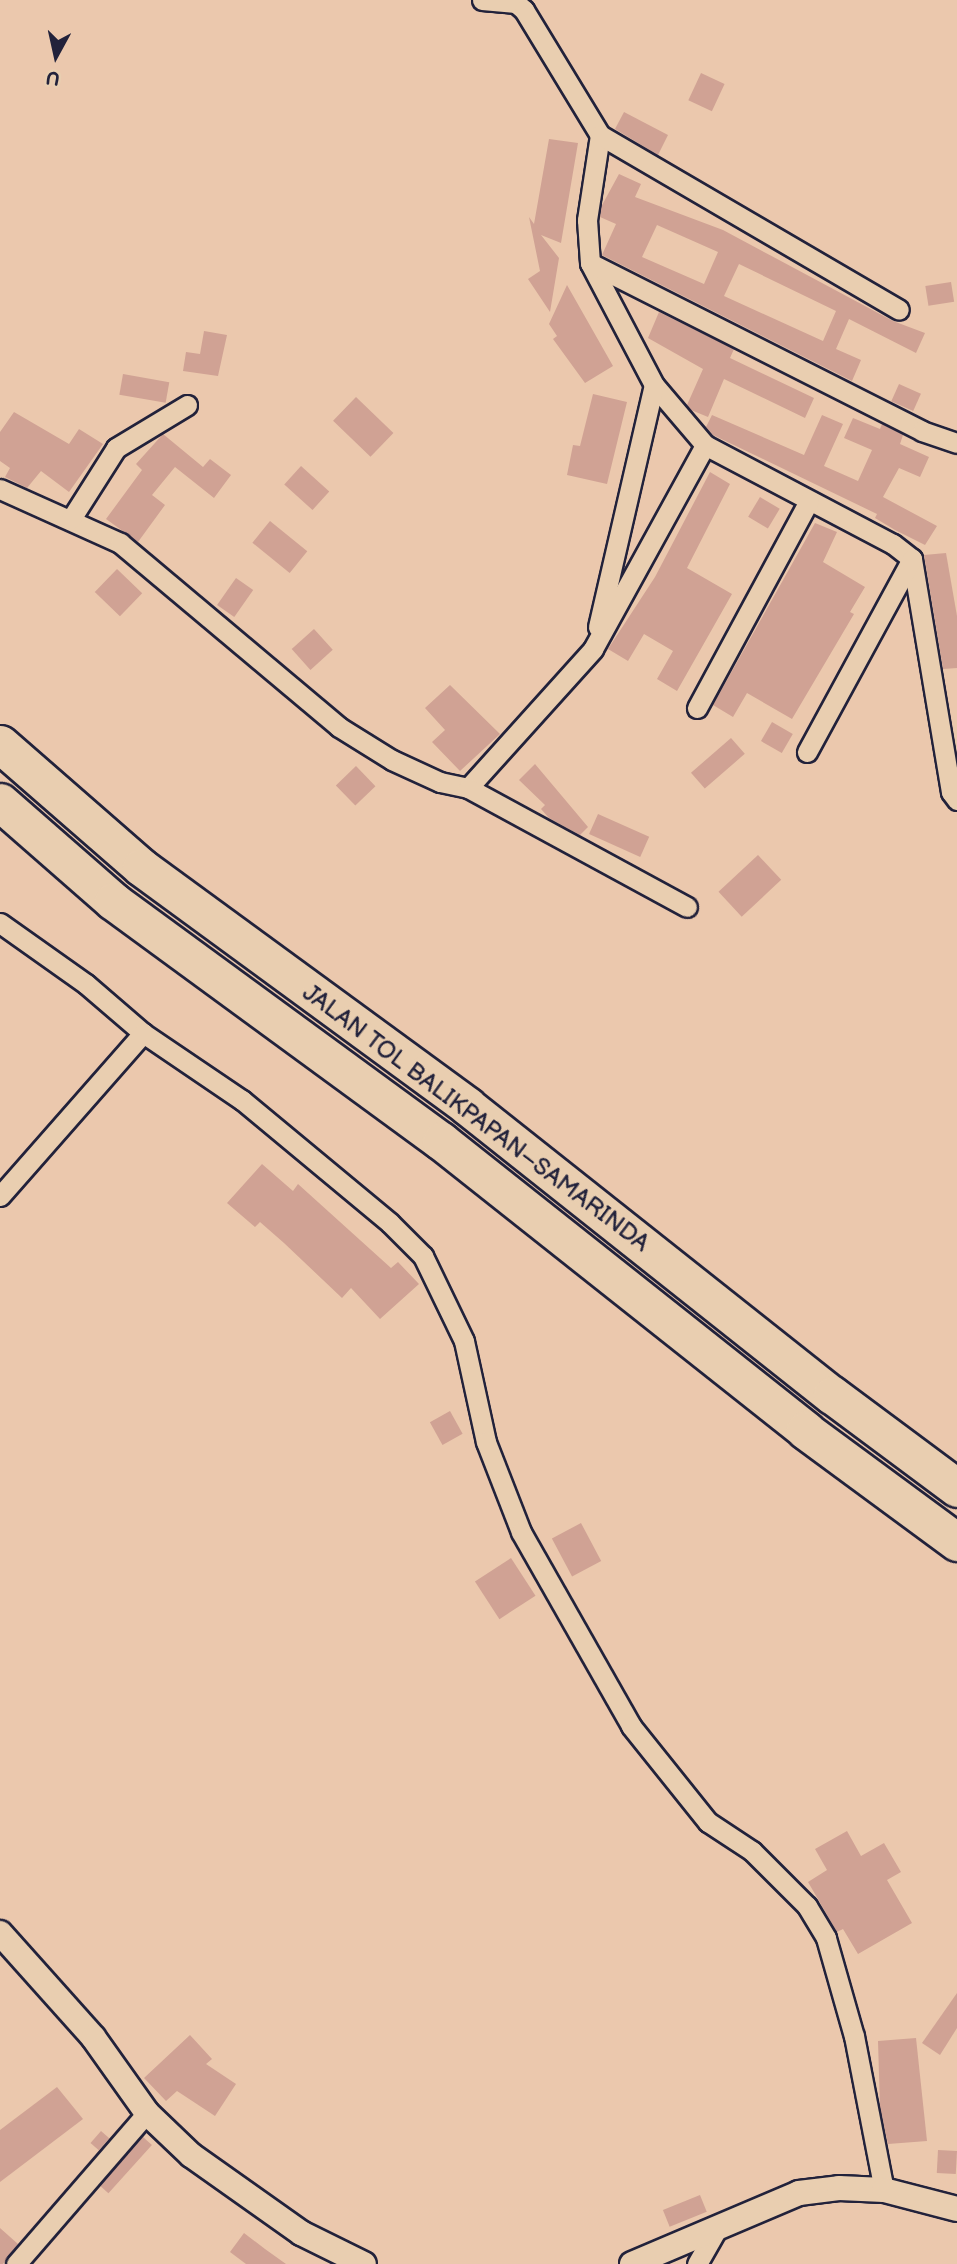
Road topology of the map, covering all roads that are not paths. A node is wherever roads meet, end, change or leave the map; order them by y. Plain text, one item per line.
1 (482, 0) edge
2 (600, 135) junction
3 (590, 263) junction
4 (899, 310) dead end
5 (654, 385) junction
6 (187, 405) dead end
7 (957, 443) edge
8 (705, 445) junction
9 (0, 489) edge
10 (809, 501) junction
11 (71, 519) junction
12 (912, 559) junction
13 (593, 649) junction
14 (697, 708) dead end
15 (0, 744) edge
16 (807, 752) dead end
17 (468, 788) junction
18 (957, 800) edge
19 (0, 802) edge
20 (687, 907) dead end
21 (0, 923) edge
22 (143, 1032) junction
23 (0, 1196) edge
24 (957, 1488) edge
25 (957, 1542) edge
26 (0, 1933) edge
27 (147, 2113) junction
28 (884, 2190) junction
29 (957, 2209) edge
30 (717, 2228) junction
31 (16, 2264) edge
32 (364, 2264) edge
33 (632, 2264) edge
34 (697, 2264) edge

1 - 2 street
2 - 3 street
2 - 4 street
3 - 5 street
3 - 7 street
5 - 8 street
5 - 13 street
6 - 11 street
8 - 10 street
8 - 13 street
9 - 11 street
10 - 12 street
10 - 14 street
11 - 17 street
12 - 16 street
12 - 18 street
13 - 17 street
15 - 24 highway, JALAN TOL BALIKPAPAN–SAMARINDA
17 - 20 street
19 - 25 highway, JALAN TOL BALIKPAPAN–SAMARINDA
21 - 22 street
22 - 23 street
22 - 28 street
26 - 27 street
27 - 31 street
27 - 32 street
28 - 29 street
28 - 30 street
30 - 33 street
30 - 34 street

